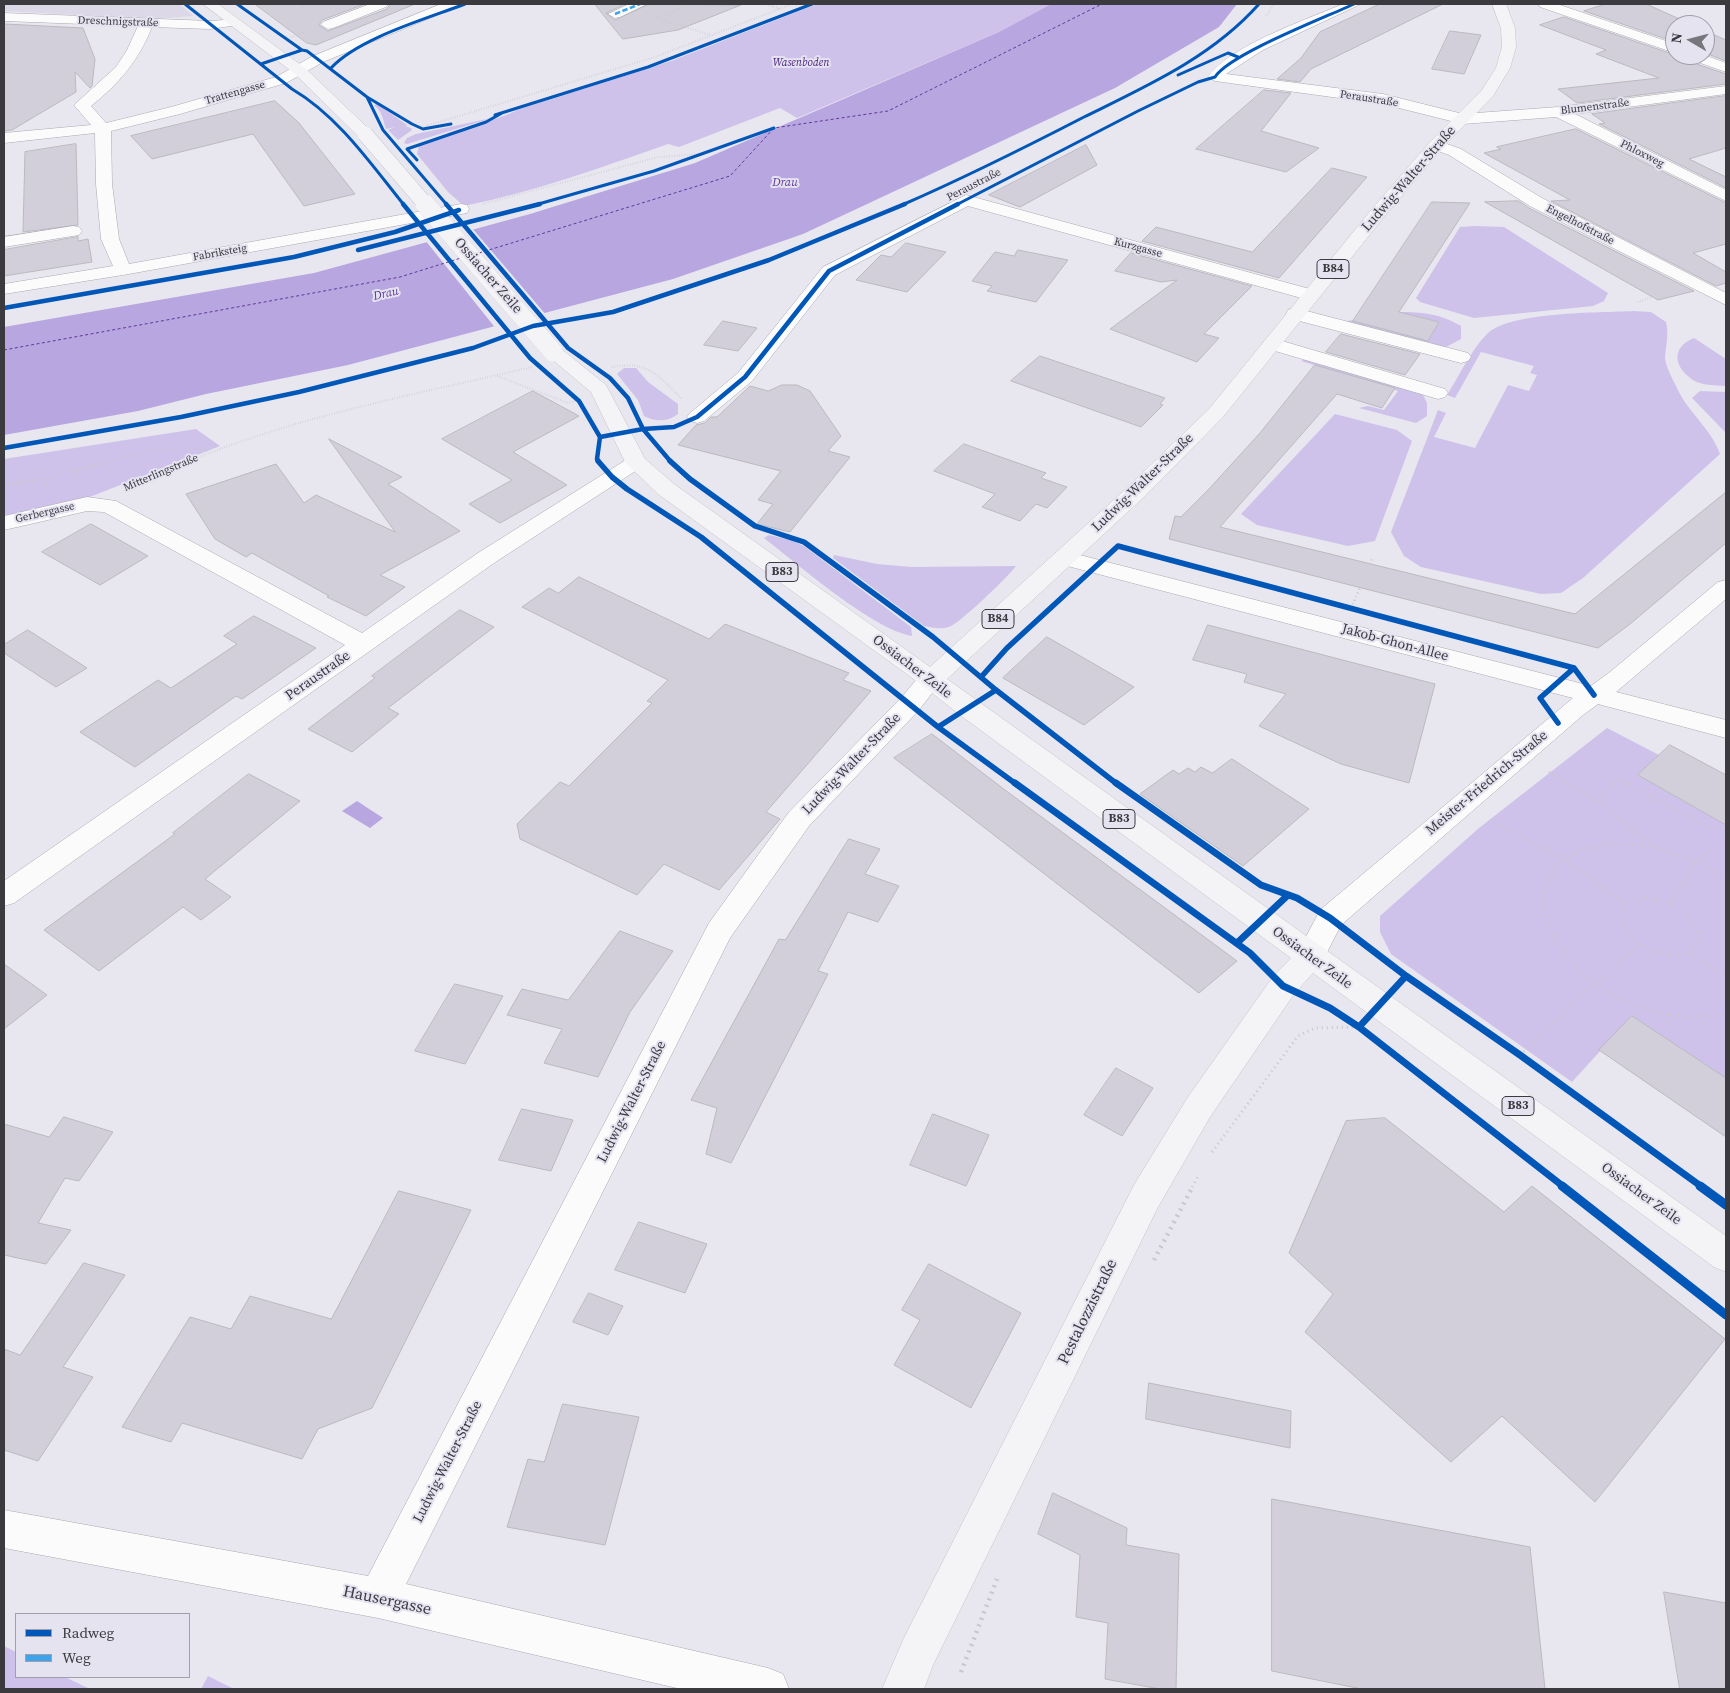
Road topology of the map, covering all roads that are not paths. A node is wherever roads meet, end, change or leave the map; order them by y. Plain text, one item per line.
1 (210, 4) edge
2 (381, 4) edge
3 (452, 4) edge
4 (640, 4) edge
5 (1354, 4) edge
6 (1499, 4) edge
7 (1545, 4) edge
8 (1592, 4) edge
9 (1564, 10) junction
10 (615, 14) dead end
11 (4, 17) edge
12 (233, 22) junction
13 (146, 24) junction
14 (328, 25) dead end
15 (1665, 46) edge
16 (300, 71) junction
17 (1726, 90) edge
18 (1558, 112) junction
19 (1463, 119) junction
20 (103, 128) junction
21 (4, 138) edge
22 (1436, 145) junction
23 (1726, 196) edge
24 (966, 200) joint
25 (461, 209) road end
26 (73, 231) dead end
27 (4, 242) edge
28 (123, 270) junction
29 (4, 289) edge
30 (1311, 295) junction
31 (1726, 300) edge
32 (1296, 314) junction
33 (1272, 344) junction
34 (1461, 357) dead end
35 (1438, 393) dead end
36 (697, 417) road end
37 (636, 462) junction
38 (87, 504) joint
39 (4, 523) edge
40 (1064, 558) junction
41 (1726, 587) edge
42 (363, 644) junction
43 (930, 679) junction
44 (1594, 694) junction
45 (1726, 729) edge
46 (4, 895) edge
47 (1310, 956) junction
48 (1726, 1256) edge
49 (4, 1529) edge
50 (378, 1598) junction
51 (768, 1689) edge
52 (903, 1689) edge

1 - 12 main road, Ossiacher Zeile / B83
2 - 14 street
3 - 16 street, Trattengasse
4 - 10 street
5 - 19 street, Peraustraße
6 - 19 main road, Ludwig-Walter-Straße / B84
7 - 9 street
8 - 9 street
9 - 15 street
11 - 13 street, Dreschnigstraße
12 - 13 street, Dreschnigstraße
12 - 16 main road, Ossiacher Zeile / B83
13 - 20 street
16 - 20 street, Trattengasse
16 - 37 main road, Ossiacher Zeile / B83, bridge
17 - 18 street, Blumenstraße
18 - 19 street, Blumenstraße
18 - 23 street, Phloxweg
19 - 22 main road, Ludwig-Walter-Straße / B84
20 - 21 street, Trattengasse
20 - 28 street
22 - 30 main road, Ludwig-Walter-Straße / B84
22 - 31 street, Engelhofstraße
24 - 30 street, Kurzgasse
24 - 36 street, Peraustraße
25 - 28 street, Fabriksteig
26 - 27 street
28 - 29 street, Fabriksteig
30 - 32 main road, Ludwig-Walter-Straße / B84
32 - 33 main road, Ludwig-Walter-Straße / B84
32 - 34 street
33 - 35 street
33 - 40 main road, Ludwig-Walter-Straße / B84
37 - 42 street, Peraustraße
37 - 43 main road, Ossiacher Zeile / B83
38 - 39 street, Gerbergasse
38 - 42 street, Mitterlingstraße
40 - 43 main road, Ludwig-Walter-Straße / B84
40 - 44 street, Jakob-Ghon-Allee
41 - 44 street, Meister-Friedrich-Straße
42 - 46 street, Peraustraße
43 - 47 main road, Ossiacher Zeile / B83
43 - 50 street, Ludwig-Walter-Straße
44 - 45 street, Jakob-Ghon-Allee
44 - 47 street, Meister-Friedrich-Straße
47 - 48 main road, Ossiacher Zeile / B83
47 - 52 main road, Pestalozzistraße
49 - 50 street, Hausergasse
50 - 51 street, Hausergasse

